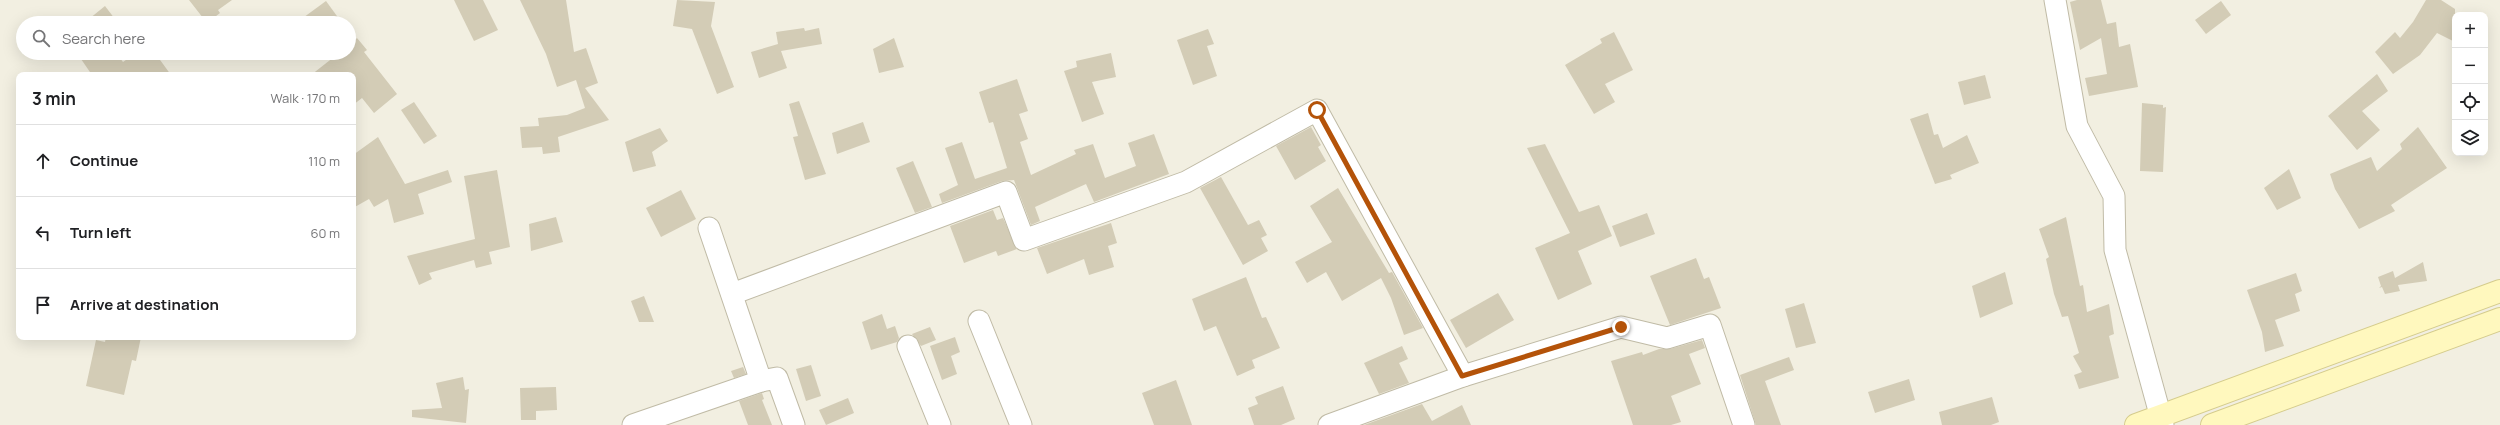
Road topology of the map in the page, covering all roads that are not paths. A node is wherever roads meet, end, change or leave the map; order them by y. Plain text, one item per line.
1 (2055, 0) edge
2 (709, 228) dead end
3 (2500, 291) edge
4 (732, 294) junction
5 (2500, 319) edge
6 (979, 321) dead end
7 (908, 346) dead end
8 (1462, 376) junction
9 (761, 381) junction
10 (2162, 420) edge
11 (633, 425) edge
12 (794, 425) edge
13 (940, 425) edge
14 (1021, 425) edge
15 (1329, 425) edge
16 (1744, 425) edge
17 (2136, 425) edge
18 (2212, 425) edge

1 - 10 street
2 - 4 street
3 - 10 main road
4 - 8 street
4 - 9 street
5 - 18 main road
6 - 14 street
7 - 13 street
8 - 15 street
8 - 16 street
9 - 11 street
9 - 12 street
10 - 17 main road

